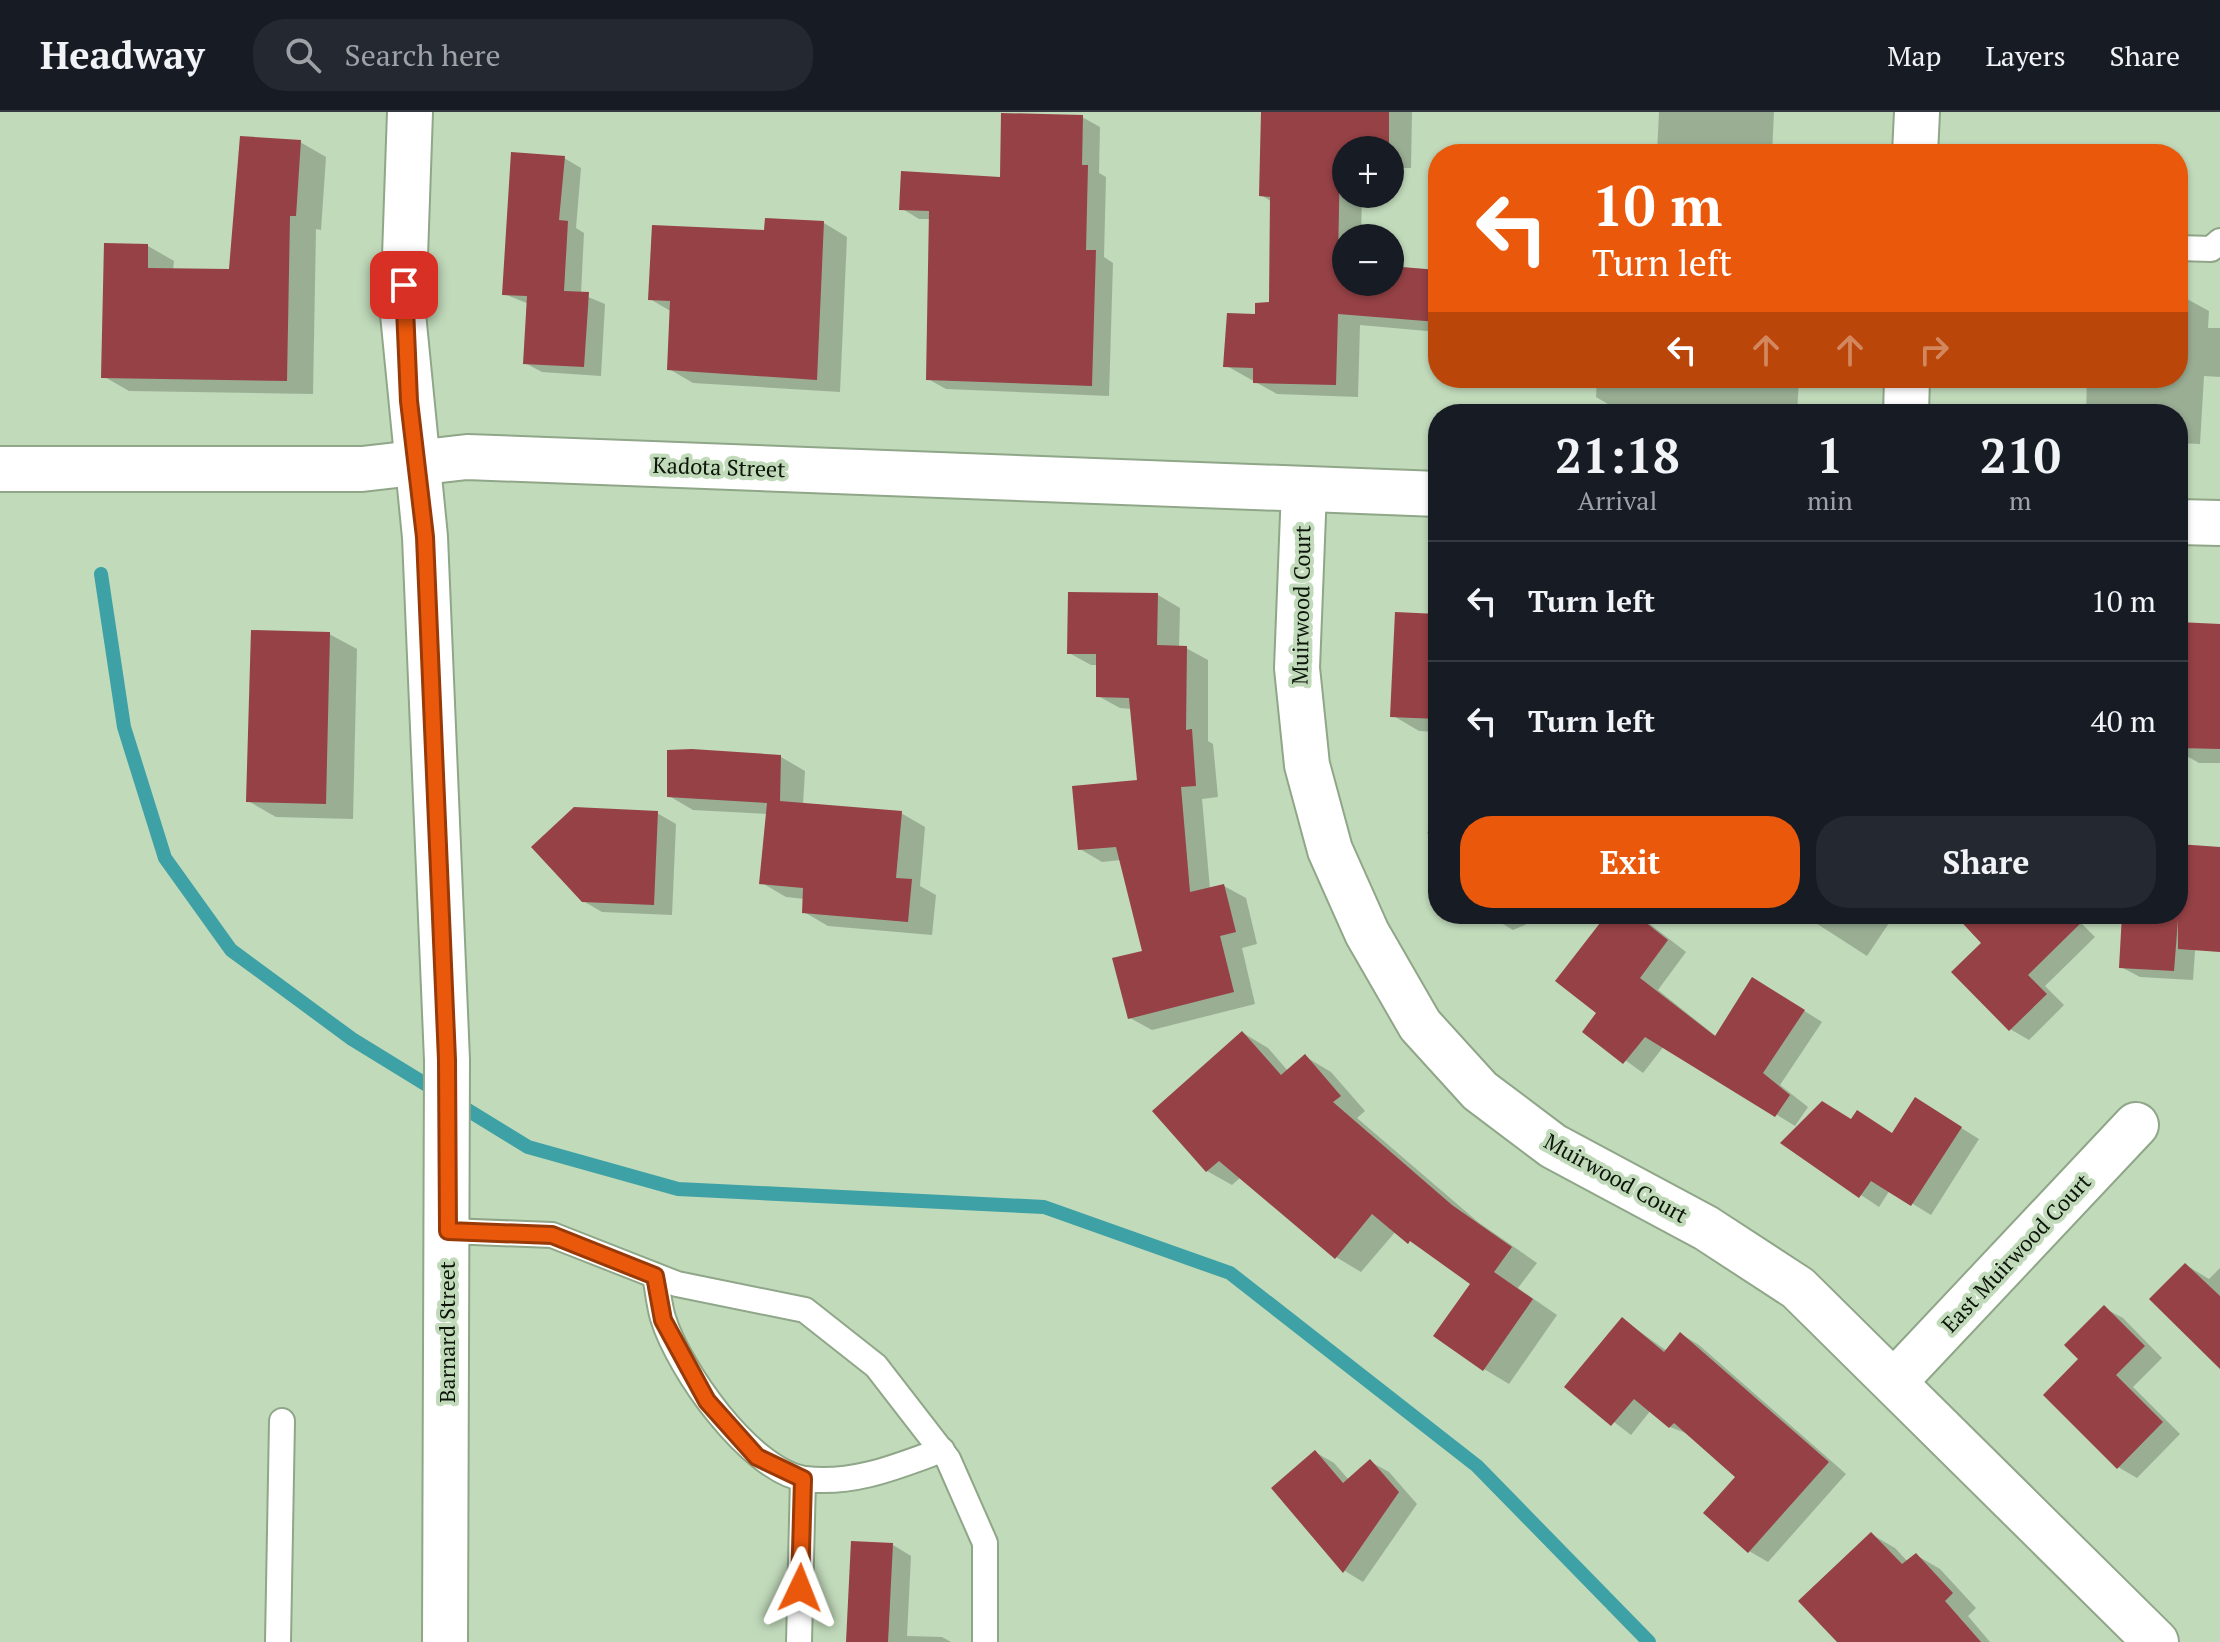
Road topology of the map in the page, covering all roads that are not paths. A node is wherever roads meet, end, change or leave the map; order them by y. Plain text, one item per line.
1 (410, 112) edge
2 (1917, 112) edge
3 (1915, 144) edge
4 (2220, 241) edge
5 (2188, 248) edge
6 (416, 464) junction
7 (0, 469) edge
8 (1304, 489) junction
9 (1428, 494) edge
10 (2188, 522) edge
11 (2220, 523) edge
12 (2136, 1125) dead end
13 (448, 1231) junction
14 (655, 1276) junction
15 (1895, 1381) junction
16 (282, 1421) dead end
17 (942, 1450) junction
18 (803, 1479) junction
19 (278, 1642) edge
20 (445, 1642) edge
21 (799, 1642) edge
22 (985, 1642) edge
23 (2156, 1642) edge

1 - 6 street, Barnard Street
2 - 3 street
4 - 5 lane
6 - 7 street, Kadota Street
6 - 8 street, Kadota Street
6 - 13 street, Barnard Street
8 - 9 street, Kadota Street
8 - 15 street, Muirwood Court
10 - 11 street
12 - 15 street, East Muirwood Court
13 - 14 lane
13 - 20 street, Barnard Street
14 - 17 lane
14 - 18 lane
15 - 23 street, Muirwood Court
16 - 19 lane
17 - 18 lane
17 - 22 lane
18 - 21 lane

